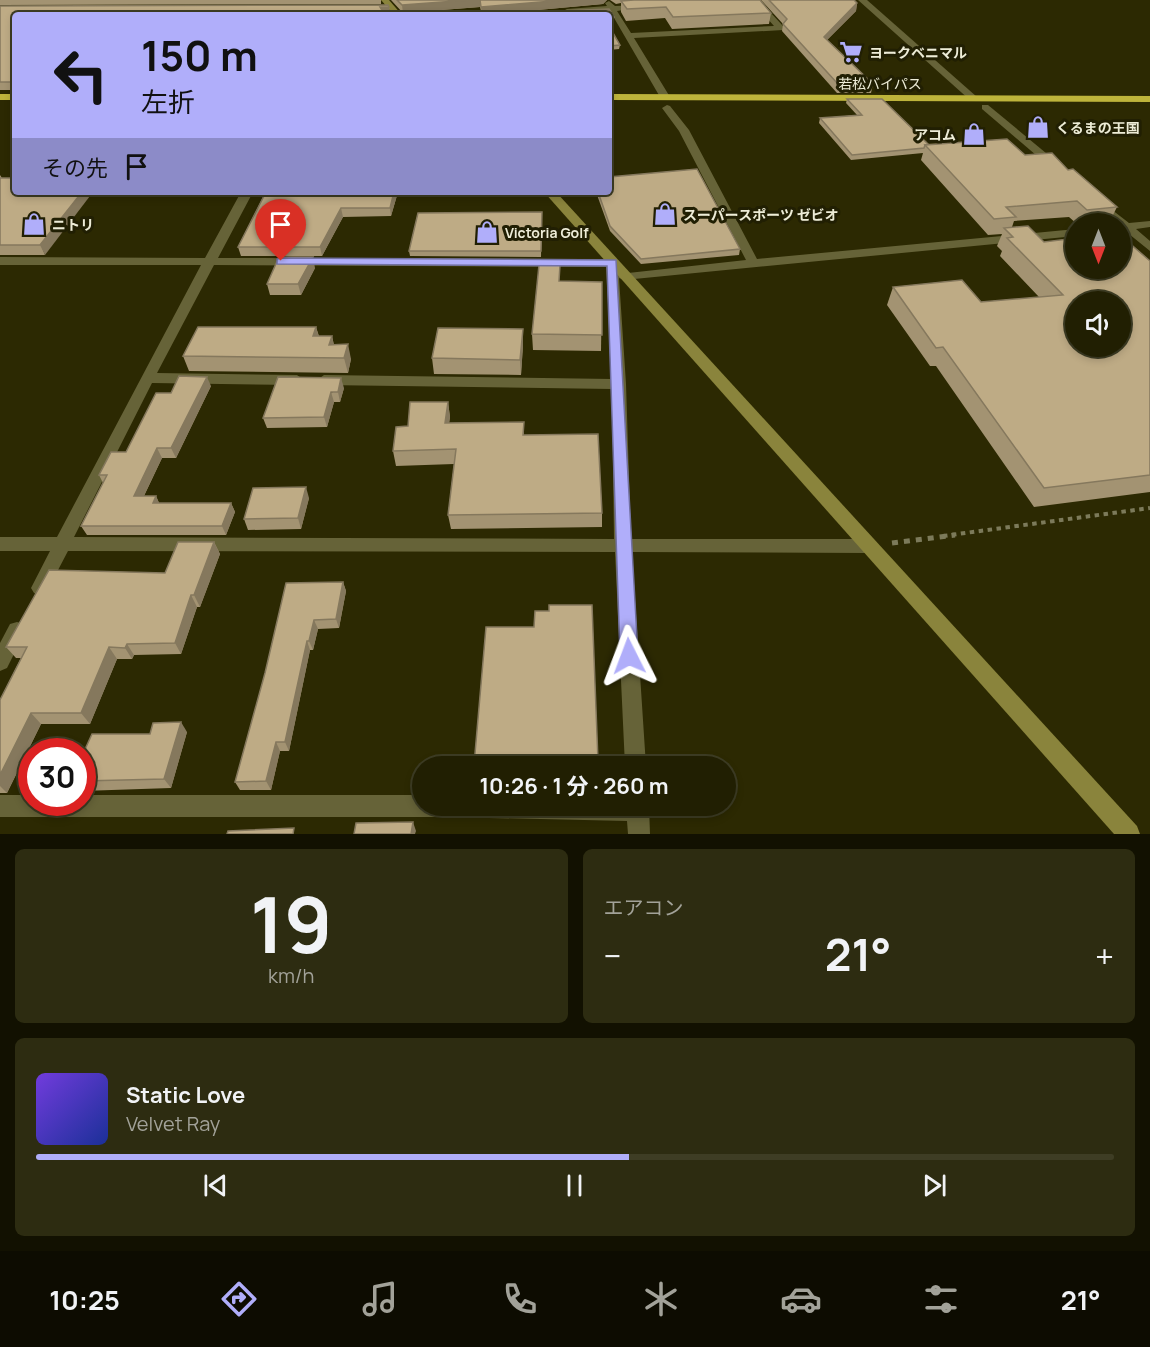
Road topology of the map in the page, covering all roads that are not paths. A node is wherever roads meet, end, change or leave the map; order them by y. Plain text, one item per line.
1 (755, 0) edge
2 (862, 0) edge
3 (384, 4) edge
4 (609, 4) edge
5 (645, 6) edge
6 (395, 12) edge
7 (554, 12) edge
8 (628, 36) junction
9 (612, 97) edge
10 (974, 99) junction
11 (1150, 99) edge
12 (666, 103) junction
13 (985, 107) junction
14 (1150, 107) edge
15 (612, 108) edge
16 (1064, 173) edge
17 (246, 195) edge
18 (553, 195) edge
19 (1090, 196) edge
20 (1108, 213) edge
21 (1150, 224) edge
22 (1131, 226) edge
23 (1065, 233) edge
24 (1131, 233) edge
25 (1150, 247) edge
26 (0, 261) edge
27 (212, 261) junction
28 (612, 263) junction
29 (753, 263) junction
30 (624, 276) junction
31 (147, 378) junction
32 (619, 384) junction
33 (0, 544) edge
34 (64, 544) junction
35 (623, 545) junction
36 (867, 546) junction
37 (0, 662) edge
38 (635, 756) edge
39 (0, 806) edge
40 (412, 806) edge
41 (638, 816) edge
42 (639, 834) edge
43 (1129, 834) edge

1 - 8 street
2 - 10 street
3 - 6 street
4 - 5 street
4 - 7 street
4 - 8 street
8 - 12 street
9 - 12 highway, 若松バイパス
10 - 11 highway, 若松バイパス
10 - 12 highway, 若松バイパス
12 - 13 highway, 若松バイパス
12 - 15 highway, 若松バイパス
12 - 29 street
13 - 14 highway, 若松バイパス
13 - 16 street
17 - 27 street
18 - 28 street
19 - 20 street
21 - 22 street
23 - 29 street
24 - 25 street
26 - 27 street
27 - 28 street
27 - 31 street
28 - 30 street
28 - 32 street
29 - 30 street
30 - 36 street
31 - 32 street
31 - 34 street
32 - 35 street
33 - 34 street
34 - 35 street
34 - 37 street
35 - 36 street
35 - 38 street
36 - 43 street
39 - 40 street
41 - 42 street

